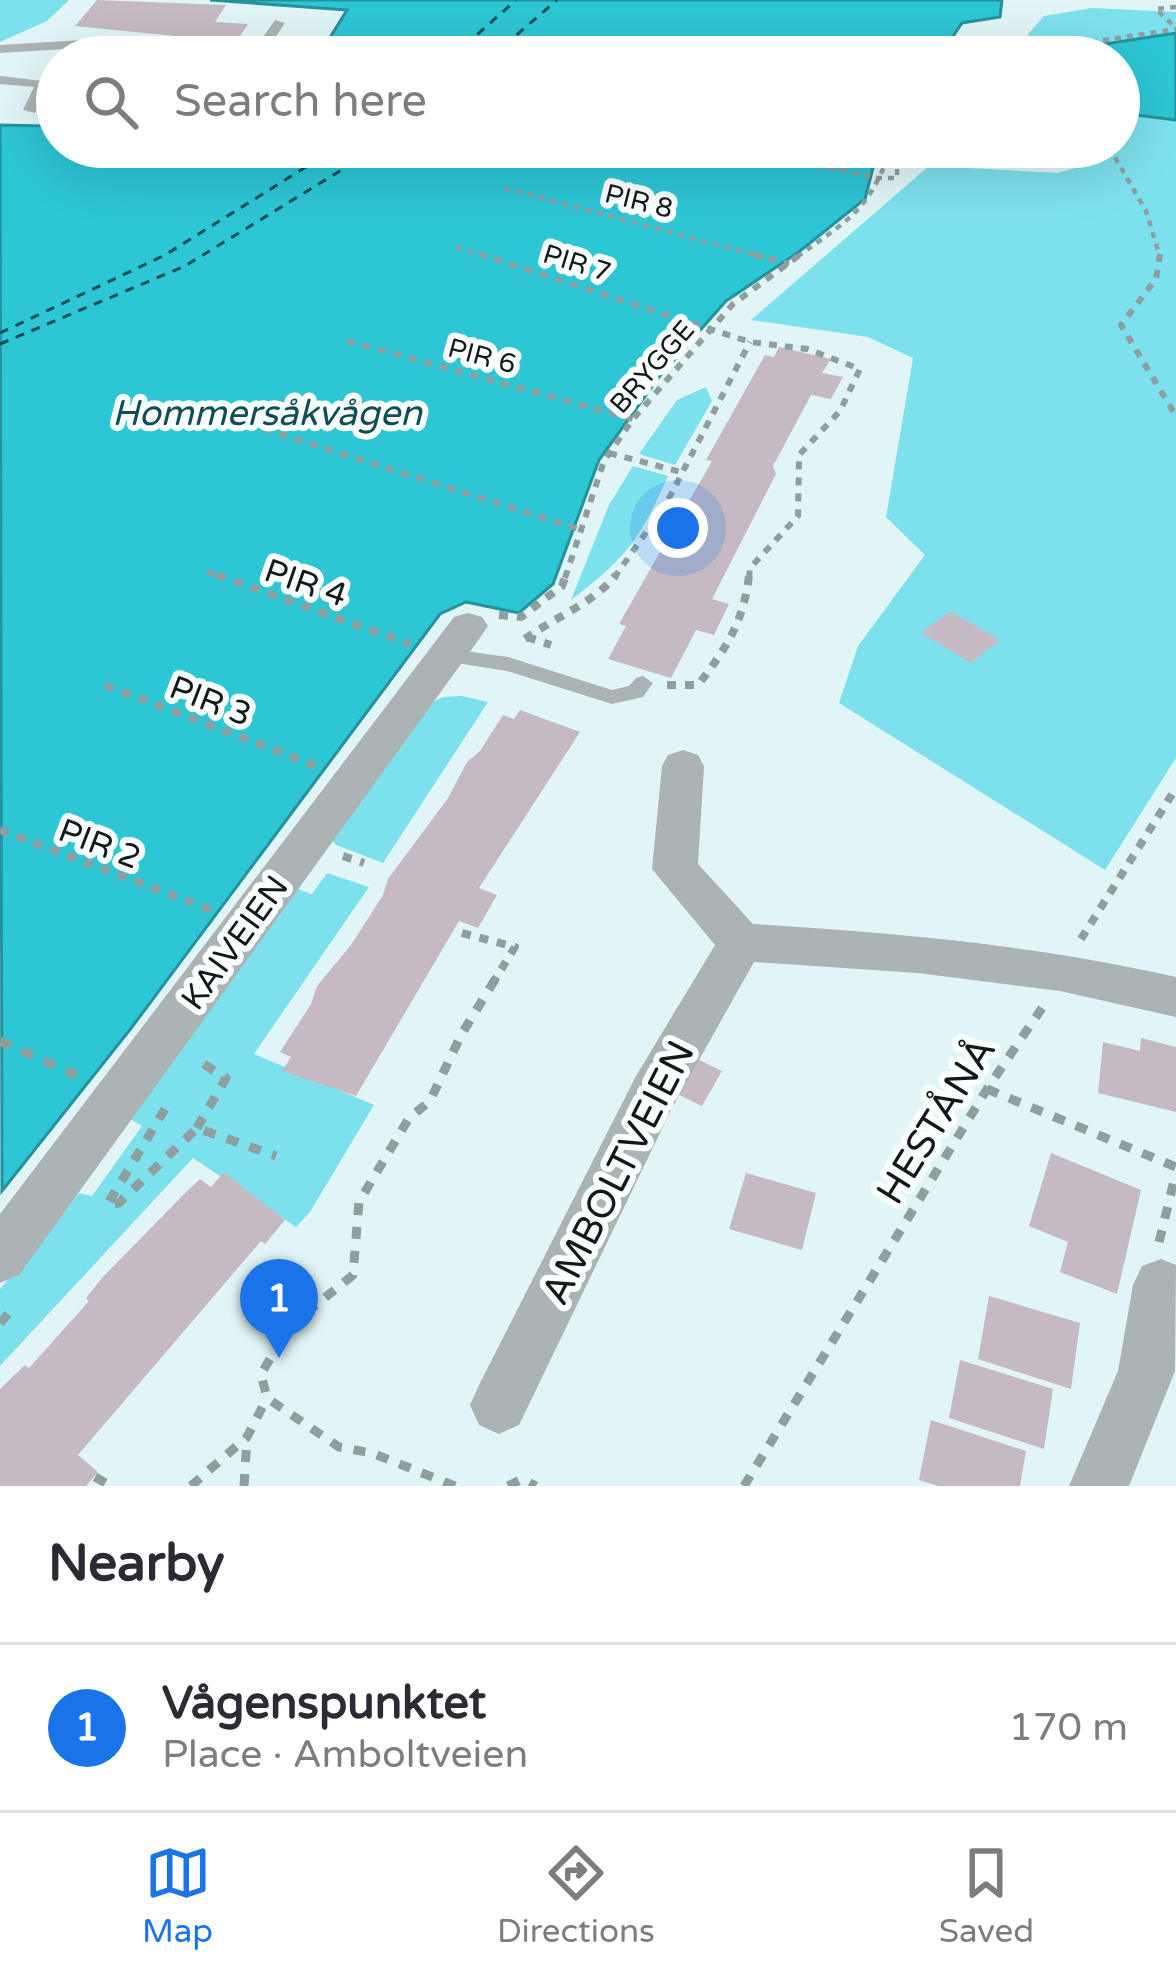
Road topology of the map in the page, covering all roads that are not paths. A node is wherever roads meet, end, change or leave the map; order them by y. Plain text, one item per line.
1 (280, 23) dead end
2 (271, 36) edge
3 (36, 47) edge
4 (0, 49) edge
5 (0, 80) edge
6 (36, 87) edge
7 (36, 98) edge
8 (30, 110) dead end
9 (475, 639) joint
10 (648, 682) road end
11 (683, 766) dead end
12 (741, 942) junction
13 (1176, 997) edge
14 (0, 1257) edge
15 (1161, 1285) road end
16 (1161, 1376) edge
17 (499, 1406) dead end
18 (1099, 1486) edge

1 - 2 lane
3 - 4 lane
5 - 6 lane
7 - 8 lane
9 - 10 lane
9 - 14 street, KAIVEIEN
11 - 12 street
12 - 13 street
12 - 17 street, AMBOLTVEIEN
15 - 16 street
16 - 18 street

